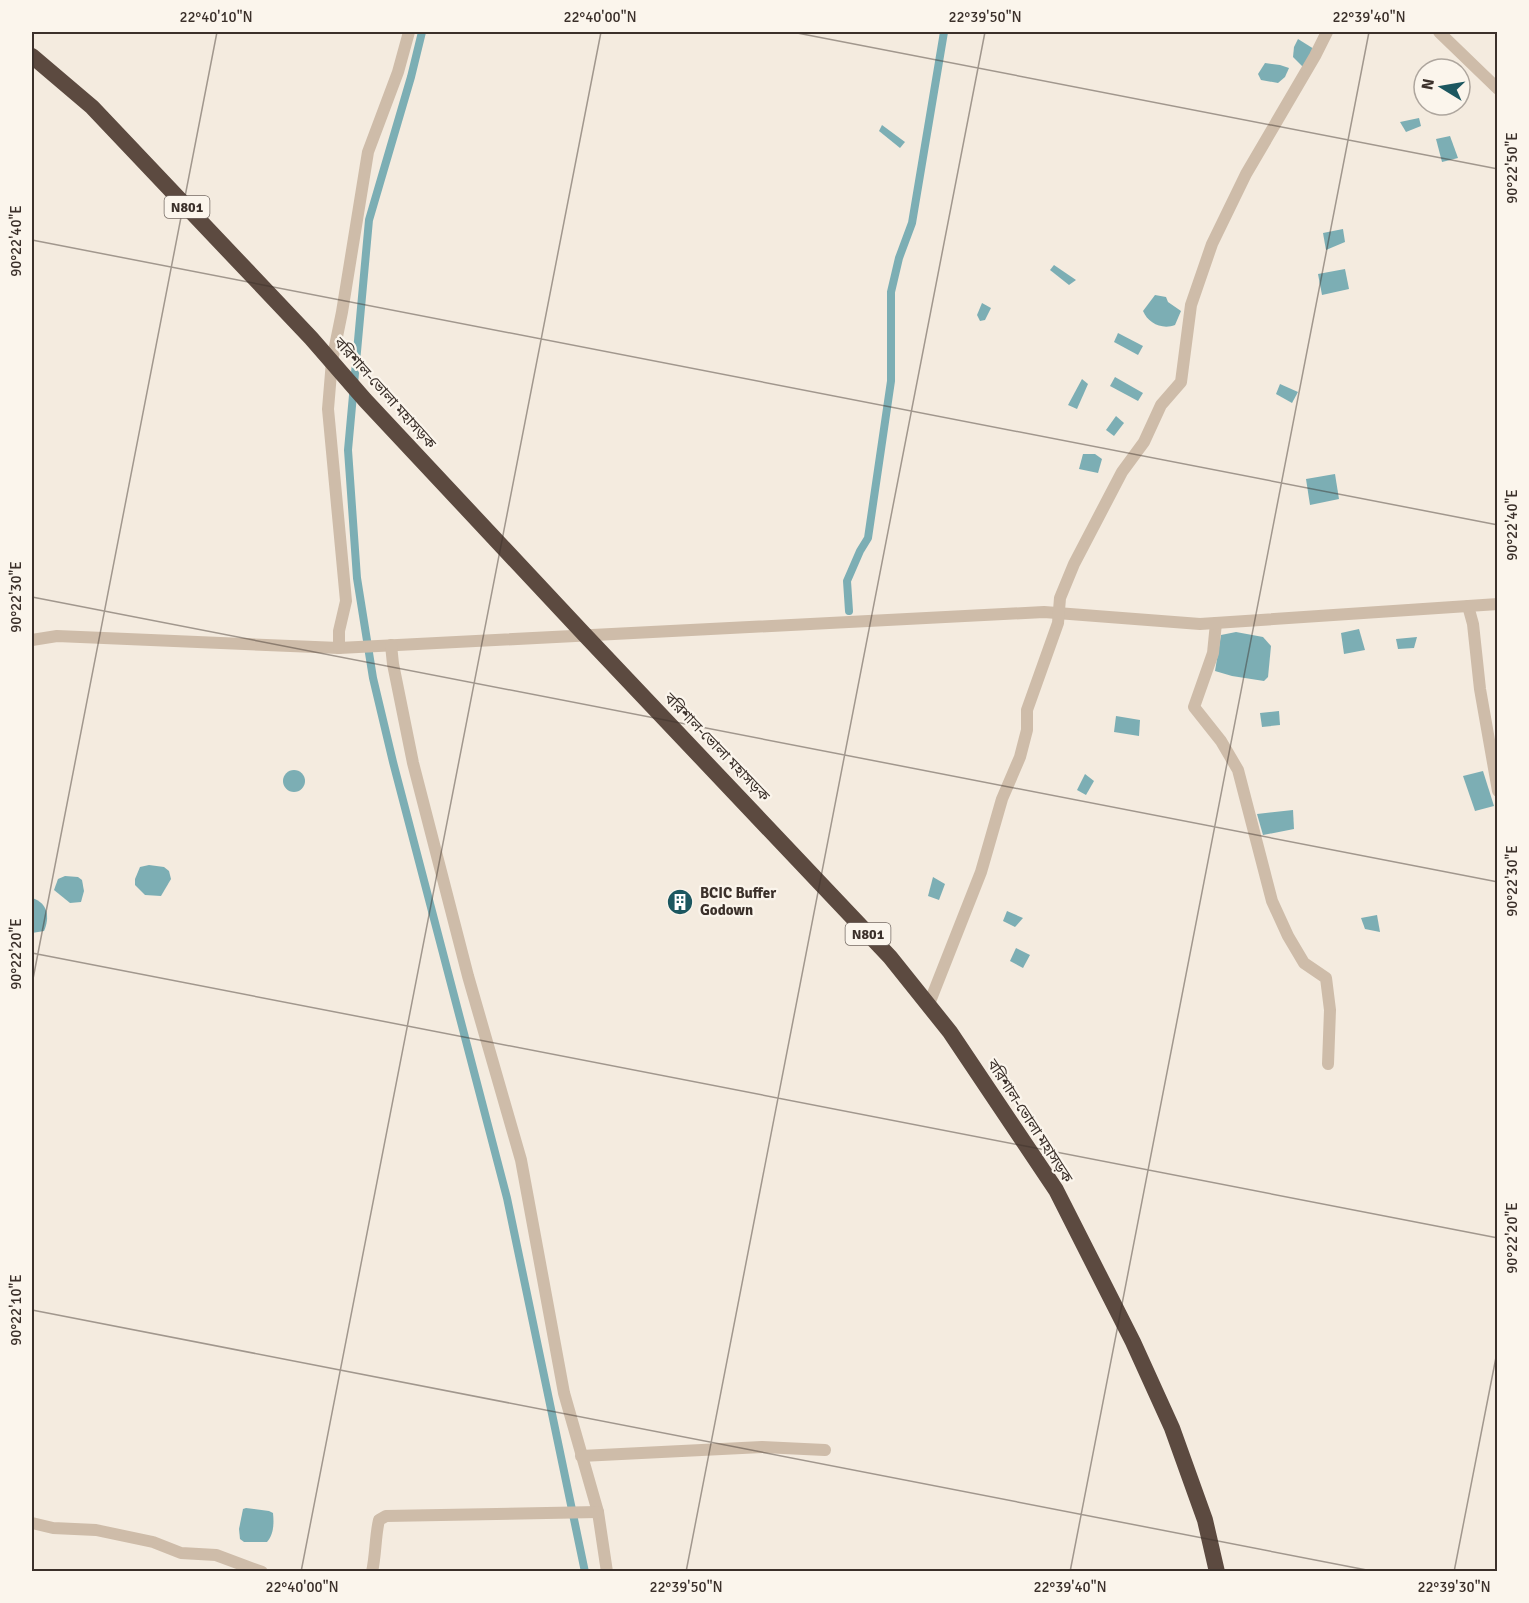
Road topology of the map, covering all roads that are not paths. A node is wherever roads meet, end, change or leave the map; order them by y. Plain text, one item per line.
1 (409, 32) edge
2 (1327, 32) edge
3 (1439, 32) edge
4 (32, 56) edge
5 (1497, 89) edge
6 (333, 363) junction
7 (1497, 604) edge
8 (1468, 606) junction
9 (1058, 613) junction
10 (1216, 623) junction
11 (584, 634) junction
12 (32, 640) edge
13 (387, 646) junction
14 (339, 648) junction
15 (1497, 791) edge
16 (929, 1004) junction
17 (1329, 1064) dead end
18 (825, 1450) dead end
19 (581, 1456) junction
20 (592, 1513) junction
21 (32, 1523) edge
22 (262, 1572) edge
23 (372, 1572) edge
24 (607, 1572) edge
25 (1217, 1572) edge

1 - 6 street
2 - 9 street
3 - 5 street
4 - 6 highway, বরিশাল-ভোলা মহাসড়ক / N801
6 - 11 highway, বরিশাল-ভোলা মহাসড়ক / N801
6 - 14 street
7 - 8 street
8 - 10 street
8 - 15 street
9 - 10 street
9 - 11 street
9 - 16 street
10 - 17 street
11 - 13 street
11 - 16 highway, বরিশাল-ভোলা মহাসড়ক / N801
12 - 14 street
13 - 14 street
13 - 19 street
16 - 25 highway, বরিশাল-ভোলা মহাসড়ক / N801
18 - 19 street
19 - 20 street
20 - 23 street
20 - 24 street
21 - 22 street

